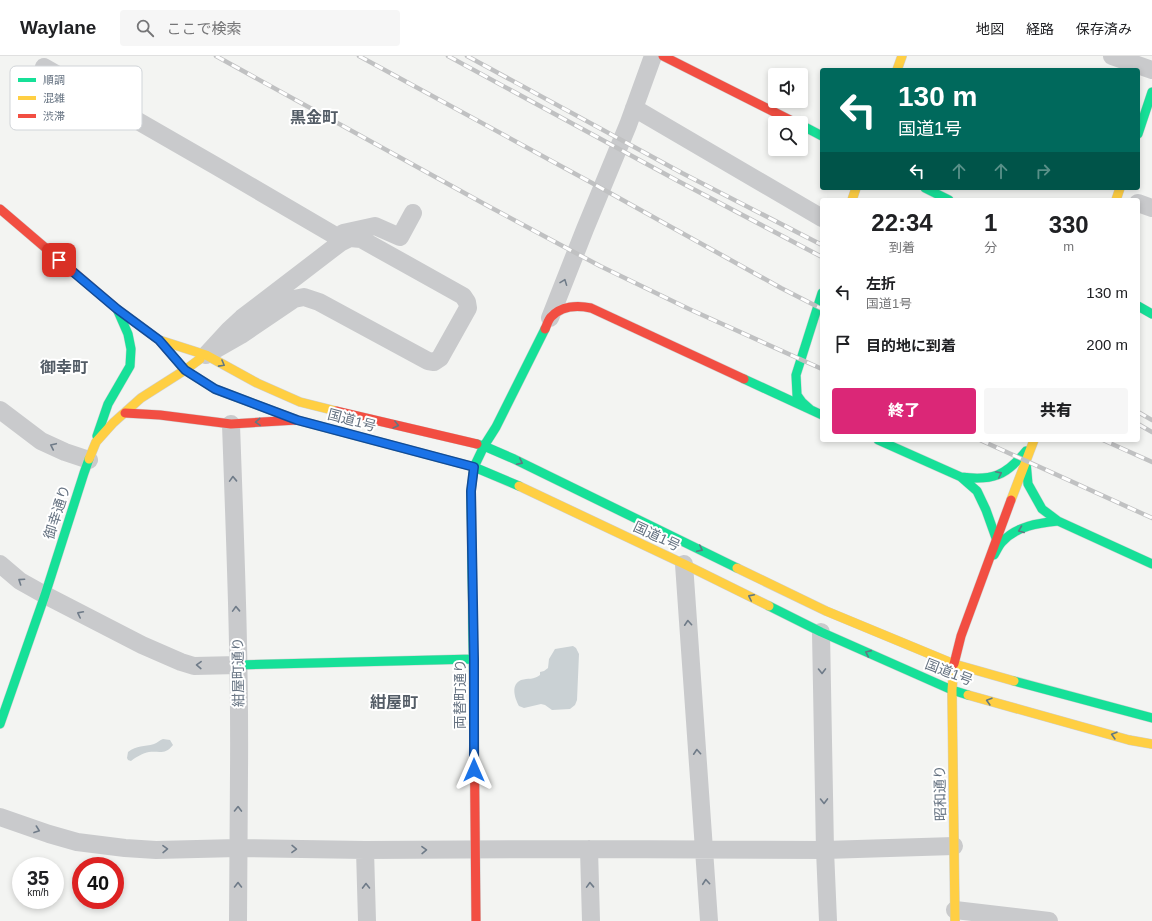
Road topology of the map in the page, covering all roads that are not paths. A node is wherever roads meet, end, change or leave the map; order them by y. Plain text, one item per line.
1 (653, 56) edge
2 (663, 56) edge
3 (902, 56) edge
4 (1112, 56) edge
5 (898, 68) edge
6 (1152, 70) edge
7 (1152, 92) edge
8 (634, 108) junction
9 (782, 116) edge
10 (142, 123) edge
11 (1140, 128) edge
12 (808, 129) edge
13 (820, 135) edge
14 (929, 190) edge
15 (945, 198) edge
16 (1140, 204) edge
17 (1152, 208) edge
18 (0, 210) edge
19 (413, 213) dead end
20 (820, 217) edge
21 (334, 235) junction
22 (820, 298) edge
23 (1140, 307) edge
24 (117, 309) junction
25 (1152, 314) edge
26 (550, 318) junction
27 (230, 330) junction
28 (159, 340) junction
29 (206, 355) junction
30 (185, 370) junction
31 (789, 380) junction
32 (763, 388) junction
33 (0, 410) edge
34 (811, 410) junction
35 (125, 413) junction
36 (820, 414) edge
37 (297, 420) junction
38 (231, 424) junction
39 (96, 442) junction
40 (882, 442) edge
41 (1032, 442) edge
42 (1033, 442) edge
43 (484, 446) junction
44 (89, 460) junction
45 (1026, 460) junction
46 (474, 467) junction
47 (961, 477) junction
48 (1058, 521) junction
49 (996, 538) junction
50 (0, 564) edge
51 (684, 564) junction
52 (987, 564) junction
53 (1152, 564) edge
54 (45, 595) junction
55 (821, 632) junction
56 (474, 659) junction
57 (954, 664) junction
58 (238, 665) junction
59 (952, 690) junction
60 (1152, 718) edge
61 (0, 724) edge
62 (1152, 744) edge
63 (0, 817) edge
64 (954, 846) junction
65 (238, 848) junction
66 (474, 849) junction
67 (589, 849) junction
68 (703, 849) junction
69 (365, 850) junction
70 (825, 850) junction
71 (955, 915) edge
72 (238, 921) edge
73 (367, 921) edge
74 (476, 921) edge
75 (591, 921) edge
76 (709, 921) edge
77 (828, 921) edge
78 (1049, 921) edge

1 - 8 street
2 - 9 main road
3 - 5 main road
4 - 6 street
7 - 11 main road
8 - 20 street
26 -> 8 street
10 - 21 street
12 - 13 main road
14 - 15 main road
16 - 17 street
18 - 24 main road, 国道1号
19 - 21 street
21 - 27 street
22 - 31 main road
23 - 25 main road
24 - 28 main road, 国道1号
24 - 39 main road
26 - 32 main road
26 - 43 main road, 両替町通り
27 - 27 street
27 - 29 street
28 - 29 main road, 国道1号
28 - 30 main road, 国道1号
29 - 30 main road, 御幸通り
29 -> 43 main road, 国道1号
30 - 35 main road, 御幸通り
30 - 37 main road, 国道1号
31 - 32 main road
31 - 34 main road
32 - 34 main road
44 -> 33 street
34 - 36 main road
35 - 38 main road
35 - 39 main road, 御幸通り
37 -> 38 main road
37 - 46 main road, 国道1号
58 -> 38 street, 紺屋町通り
39 - 44 main road, 御幸通り
40 - 47 main road
47 -> 41 main road
42 - 45 main road
43 - 46 main road, 両替町通り
43 -> 57 main road, 国道1号
44 - 54 main road, 御幸通り
45 - 48 main road
45 - 49 main road
46 - 51 main road, 国道1号
46 - 56 main road, 両替町通り
47 - 49 main road
48 -> 52 main road
48 - 53 main road
49 - 52 main road
54 -> 50 street
55 -> 51 main road, 国道1号
68 -> 51 street
52 - 57 main road, 昭和通り
58 -> 54 street
54 - 61 main road, 御幸通り
59 -> 55 main road, 国道1号
55 -> 70 street
56 - 58 main road
56 - 66 main road, 両替町通り
57 - 59 main road, 昭和通り
57 - 60 main road, 国道1号
65 -> 58 street, 紺屋町通り
62 -> 59 main road, 国道1号
59 - 64 main road, 昭和通り
63 -> 65 street
64 - 70 street
64 - 71 main road, 昭和通り
65 -> 69 street
72 -> 65 street, 紺屋町通り
66 - 67 street
69 -> 66 street
66 - 74 main road, 両替町通り
67 - 68 street
75 -> 67 street
68 - 70 street
76 -> 68 street
73 -> 69 street
70 - 77 street
71 - 78 street

